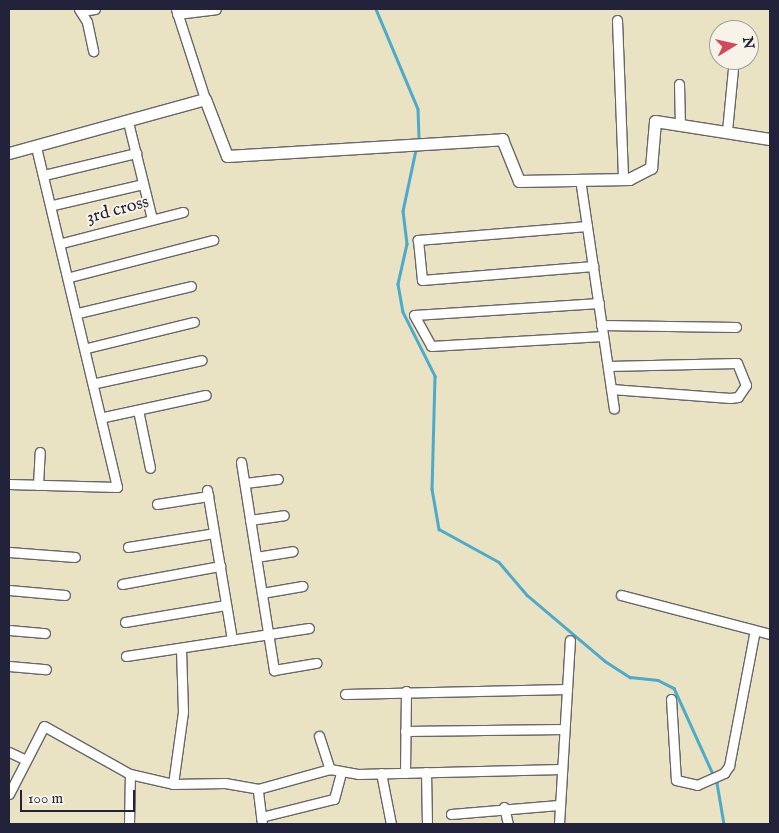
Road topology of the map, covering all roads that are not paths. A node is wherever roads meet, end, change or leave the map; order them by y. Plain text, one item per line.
1 (95, 9) edge
2 (216, 9) edge
3 (80, 10) edge
4 (176, 11) edge
5 (617, 20) dead end
6 (93, 51) dead end
7 (733, 70) edge
8 (679, 84) dead end
9 (205, 99) junction
10 (128, 122) junction
11 (680, 124) junction
12 (727, 131) junction
13 (770, 139) edge
14 (36, 146) junction
15 (9, 153) edge
16 (136, 153) junction
17 (44, 175) junction
18 (580, 178) junction
19 (623, 179) junction
20 (143, 184) junction
21 (53, 206) junction
22 (183, 212) dead end
23 (152, 219) junction
24 (587, 226) junction
25 (213, 240) dead end
26 (62, 243) junction
27 (593, 266) junction
28 (70, 277) junction
29 (192, 286) dead end
30 (599, 303) junction
31 (78, 313) junction
32 (194, 322) dead end
33 (601, 325) junction
34 (736, 327) dead end
35 (603, 336) junction
36 (87, 348) junction
37 (202, 360) dead end
38 (608, 366) junction
39 (96, 383) junction
40 (611, 389) junction
41 (206, 394) dead end
42 (614, 408) dead end
43 (138, 410) junction
44 (104, 417) junction
45 (40, 452) dead end
46 (241, 462) dead end
47 (150, 468) dead end
48 (278, 479) dead end
49 (9, 484) edge
50 (244, 484) junction
51 (38, 485) junction
52 (157, 504) dead end
53 (284, 515) dead end
54 (250, 520) junction
55 (214, 533) junction
56 (128, 547) dead end
57 (9, 552) edge
58 (293, 552) dead end
59 (75, 557) dead end
60 (256, 557) junction
61 (220, 566) junction
62 (122, 584) dead end
63 (302, 586) dead end
64 (9, 590) edge
65 (262, 593) junction
66 (65, 594) dead end
67 (620, 595) dead end
68 (226, 605) junction
69 (124, 622) dead end
70 (309, 628) dead end
71 (9, 630) edge
72 (755, 630) junction
73 (46, 633) dead end
74 (268, 634) junction
75 (770, 634) edge
76 (232, 640) junction
77 (570, 640) dead end
78 (181, 648) junction
79 (126, 656) dead end
80 (316, 663) dead end
81 (9, 666) edge
82 (46, 669) dead end
83 (567, 689) junction
84 (406, 691) junction
85 (345, 694) dead end
86 (671, 699) dead end
87 (564, 729) junction
88 (406, 731) junction
89 (319, 736) dead end
90 (9, 752) edge
91 (26, 760) junction
92 (562, 768) junction
93 (330, 769) junction
94 (341, 772) junction
95 (426, 772) junction
96 (381, 773) junction
97 (405, 773) junction
98 (130, 774) junction
99 (173, 784) junction
100 (258, 789) junction
101 (9, 793) edge
102 (559, 805) junction
103 (504, 806) junction
104 (451, 814) dead end
105 (262, 820) edge
106 (129, 824) edge
107 (391, 824) edge
108 (427, 824) edge
109 (508, 824) edge
110 (559, 824) edge

1 - 3 street
2 - 4 street
3 - 6 street
4 - 9 street
5 - 19 street
7 - 12 street
8 - 11 street
9 - 10 street
9 - 18 street
10 - 14 street
10 - 16 street
11 - 12 street
11 - 19 street
12 - 13 street
14 - 15 street
14 - 17 street
16 - 17 street
16 - 20 street
17 - 21 street
18 - 19 street
18 - 24 street
20 - 21 street
20 - 23 street
21 - 26 street
22 - 23 street, 3rd cross
23 - 26 street, 3rd cross
24 - 27 street
24 - 27 street
25 - 28 street
26 - 28 street
27 - 30 street
28 - 31 street
29 - 31 street
30 - 33 street
30 - 35 street
31 - 36 street
32 - 36 street
33 - 34 street
33 - 35 street
35 - 38 street
36 - 39 street
37 - 39 street
38 - 40 street
38 - 40 street
39 - 44 street
40 - 42 street
41 - 43 street
43 - 44 street
43 - 47 street
44 - 51 street
45 - 51 street
46 - 50 street
48 - 50 street
49 - 51 street
50 - 54 street
52 - 55 street
53 - 54 street
54 - 60 street
55 - 56 street
55 - 61 street
57 - 59 street
58 - 60 street
60 - 65 street
61 - 62 street
61 - 68 street
63 - 65 street
64 - 66 street
65 - 74 street
67 - 72 street
68 - 69 street
68 - 76 street
70 - 74 street
71 - 73 street
72 - 75 street
72 - 86 street
74 - 76 street
74 - 80 street
76 - 78 street
77 - 83 street
78 - 79 street
78 - 99 street
81 - 82 street
83 - 84 street
83 - 87 street
84 - 85 street
84 - 88 street
87 - 88 street
87 - 92 street
88 - 97 street
89 - 93 street
90 - 91 street
91 - 98 street
91 - 101 street
92 - 95 street
92 - 102 street
93 - 94 street
93 - 100 street
94 - 96 street
94 - 105 street
95 - 97 street
95 - 108 street
96 - 97 street
96 - 107 street
98 - 99 street
98 - 106 street
99 - 100 street
100 - 105 street
102 - 103 street
102 - 110 street
103 - 104 street
103 - 109 street

